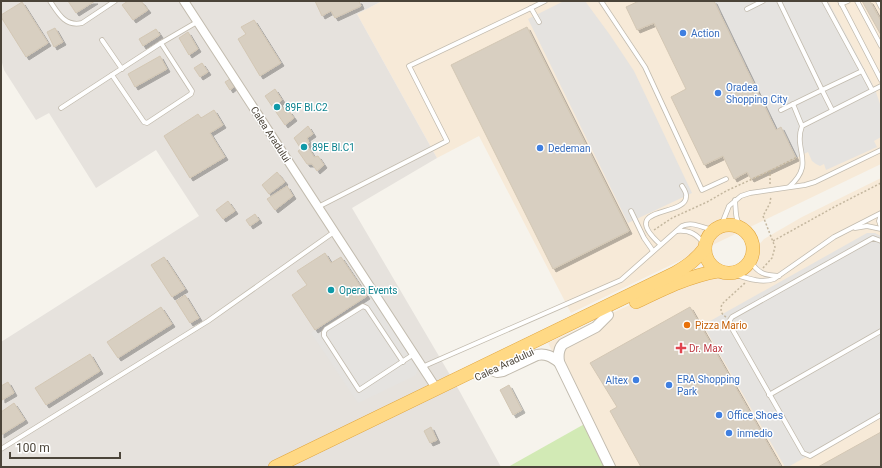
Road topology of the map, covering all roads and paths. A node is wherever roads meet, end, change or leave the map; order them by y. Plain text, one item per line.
1 (50, 1) edge
2 (115, 1) edge
3 (184, 1) edge
4 (545, 1) edge
5 (601, 1) edge
6 (764, 1) edge
7 (778, 1) edge
8 (824, 1) edge
9 (848, 1) edge
10 (857, 1) edge
11 (878, 1) edge
12 (840, 3) edge
13 (881, 7) edge
14 (531, 8) junction
15 (747, 9) dead end
16 (197, 22) junction
17 (538, 22) dead end
18 (102, 40) dead end
19 (160, 44) junction
20 (881, 46) edge
21 (881, 68) edge
22 (122, 69) junction
23 (876, 70) junction
24 (862, 71) junction
25 (112, 75) junction
26 (881, 80) edge
27 (881, 86) edge
28 (822, 90) junction
29 (872, 90) junction
30 (793, 104) junction
31 (61, 108) dead end
32 (781, 110) dead end
33 (832, 110) junction
34 (802, 126) junction
35 (881, 150) edge
36 (770, 171) dead end
37 (726, 179) dead end
38 (881, 184) edge
39 (682, 186) dead end
40 (789, 187) junction
41 (735, 200) junction
42 (318, 207) junction
43 (631, 211) dead end
44 (881, 214) edge
45 (717, 228) junction
46 (741, 228) junction
47 (850, 228) junction
48 (881, 228) edge
49 (676, 230) junction
50 (334, 232) junction
51 (650, 234) junction
52 (773, 241) dead end
53 (881, 241) edge
54 (660, 244) junction
55 (705, 246) junction
56 (775, 247) dead end
57 (653, 251) junction
58 (750, 261) junction
59 (724, 272) junction
60 (759, 272) junction
61 (780, 276) junction
62 (750, 279) junction
63 (608, 315) junction
64 (730, 320) junction
65 (881, 330) edge
66 (414, 354) junction
67 (403, 362) junction
68 (558, 362) junction
69 (422, 366) junction
70 (492, 370) junction
71 (436, 388) junction
72 (769, 395) junction
73 (881, 415) edge
74 (1, 449) edge
75 (274, 467) edge
76 (293, 467) edge
77 (610, 467) edge

1 - 2 lane
3 - 16 street, Calea Aradului
4 - 14 lane
5 - 37 lane
6 - 15 lane
7 - 28 lane
8 - 24 lane
9 - 12 lane
10 - 20 lane
11 - 13 lane
12 - 23 lane
14 - 17 lane
14 - 42 lane
16 - 19 lane
16 - 42 street, Calea Aradului
18 - 22 lane
19 - 22 lane
19 - 25 lane
21 - 23 lane
22 - 25 lane
23 - 26 lane
24 - 28 lane
24 - 29 lane
25 - 31 lane
27 - 29 lane
28 - 30 lane
28 - 33 lane
29 - 33 lane
30 - 32 lane
30 - 34 lane
33 - 34 lane
34 - 40 lane
35 - 40 lane
36 - 51 path
38 - 52 path
39 - 51 lane
40 - 41 lane
41 - 45 lane
41 - 46 lane
42 - 50 street, Calea Aradului
43 - 57 lane
44 - 47 lane
44 - 48 lane
45 - 46 highway
45 - 49 lane
45 - 55 highway, Calea Aradului
46 - 58 highway
47 - 48 lane
47 - 61 lane
49 - 54 lane
49 - 55 lane
50 - 66 street, Calea Aradului
50 - 74 lane
51 - 54 lane
53 - 64 lane
54 - 57 lane
55 - 59 highway
55 - 71 highway, Calea Aradului
56 - 60 path
57 - 69 lane
58 - 59 highway, Calea Aradului
58 - 60 lane
59 - 62 lane
59 - 63 highway, Calea Aradului
60 - 61 lane
61 - 62 lane
62 - 64 path
63 - 68 street
63 - 70 highway, Calea Aradului
64 - 72 lane
65 - 72 lane
66 - 67 lane
66 - 69 street, Calea Aradului
67 - 67 lane
68 - 70 street
68 - 77 street
69 - 71 street, Calea Aradului
70 - 76 highway, Calea Aradului
71 - 75 highway, Calea Aradului
72 - 73 lane

